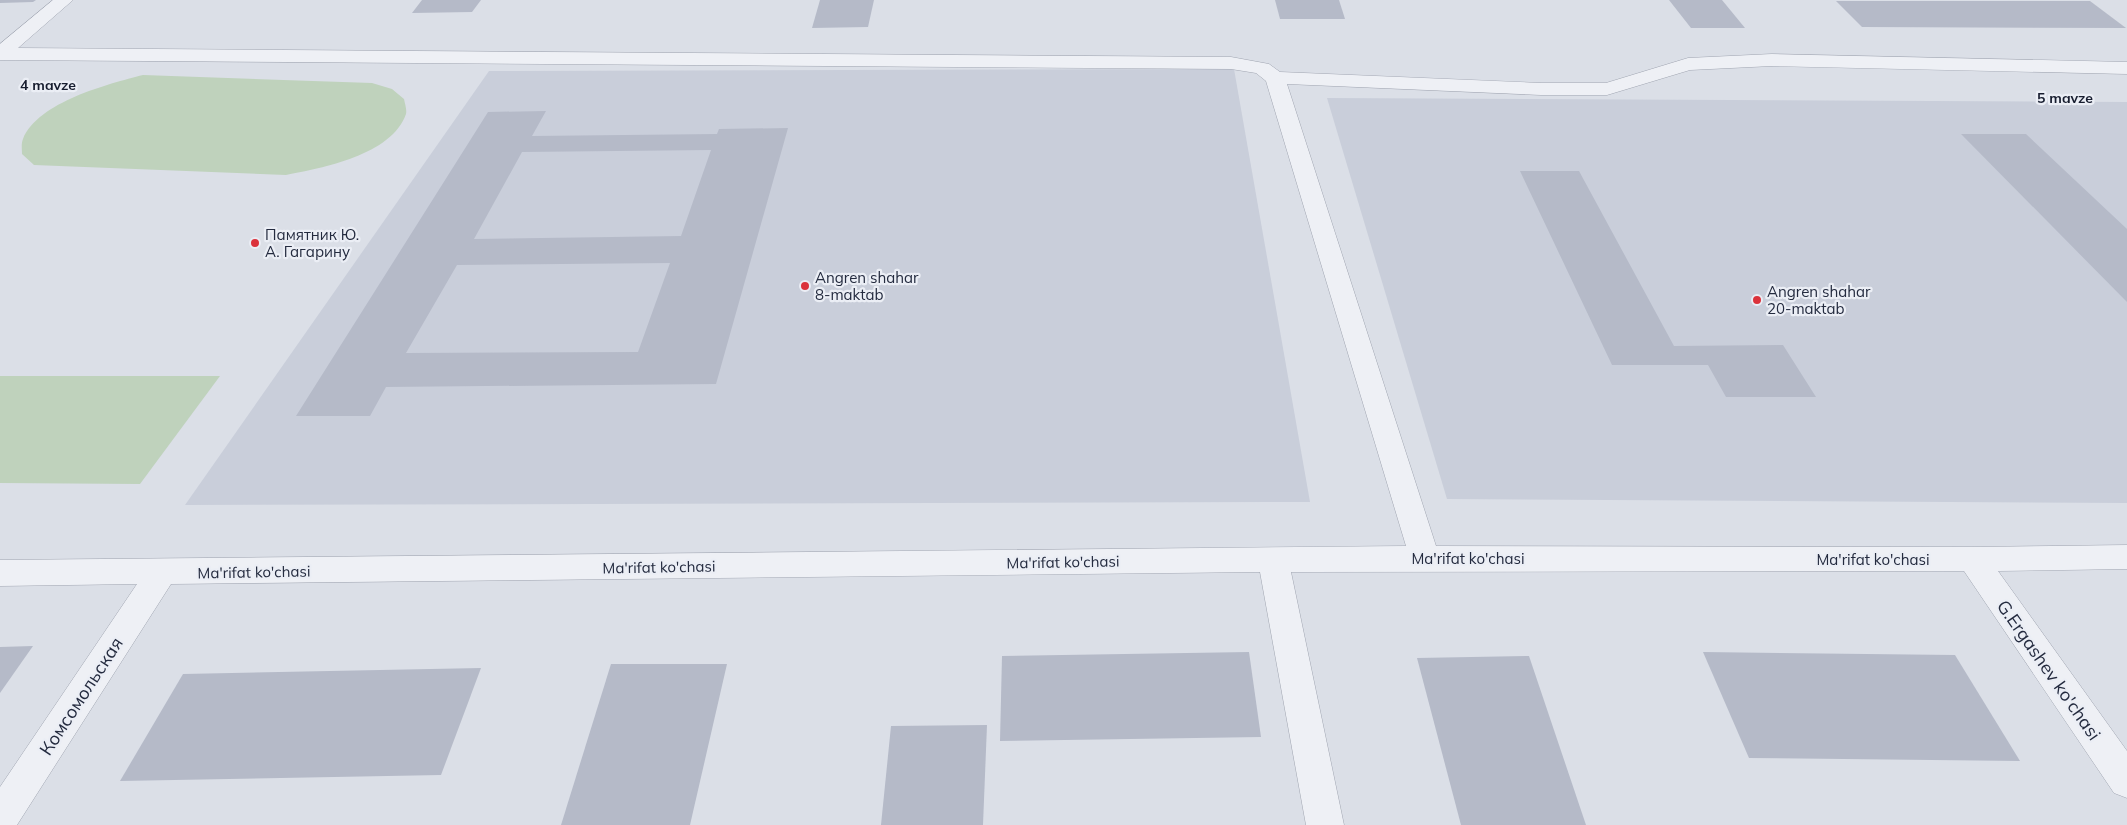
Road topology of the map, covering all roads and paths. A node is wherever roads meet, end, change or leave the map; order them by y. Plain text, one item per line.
1 (64, 0) edge
2 (0, 54) edge
3 (2127, 68) edge
4 (1275, 78) junction
5 (2127, 556) edge
6 (1425, 558) junction
7 (1972, 559) junction
8 (1273, 560) junction
9 (161, 573) junction
10 (0, 574) edge
11 (2127, 781) edge
12 (0, 819) edge
13 (1324, 825) edge

1 - 2 street
2 - 4 street
3 - 4 street
4 - 6 street
5 - 7 street, Ma'rifat ko'chasi
6 - 7 street, Ma'rifat ko'chasi
6 - 8 street, Ma'rifat ko'chasi
7 - 11 street, G.Ergashev ko'chasi
8 - 9 street, Ma'rifat ko'chasi
8 - 13 street
9 - 10 street, Ma'rifat ko'chasi
9 - 12 street, Комсомольская

